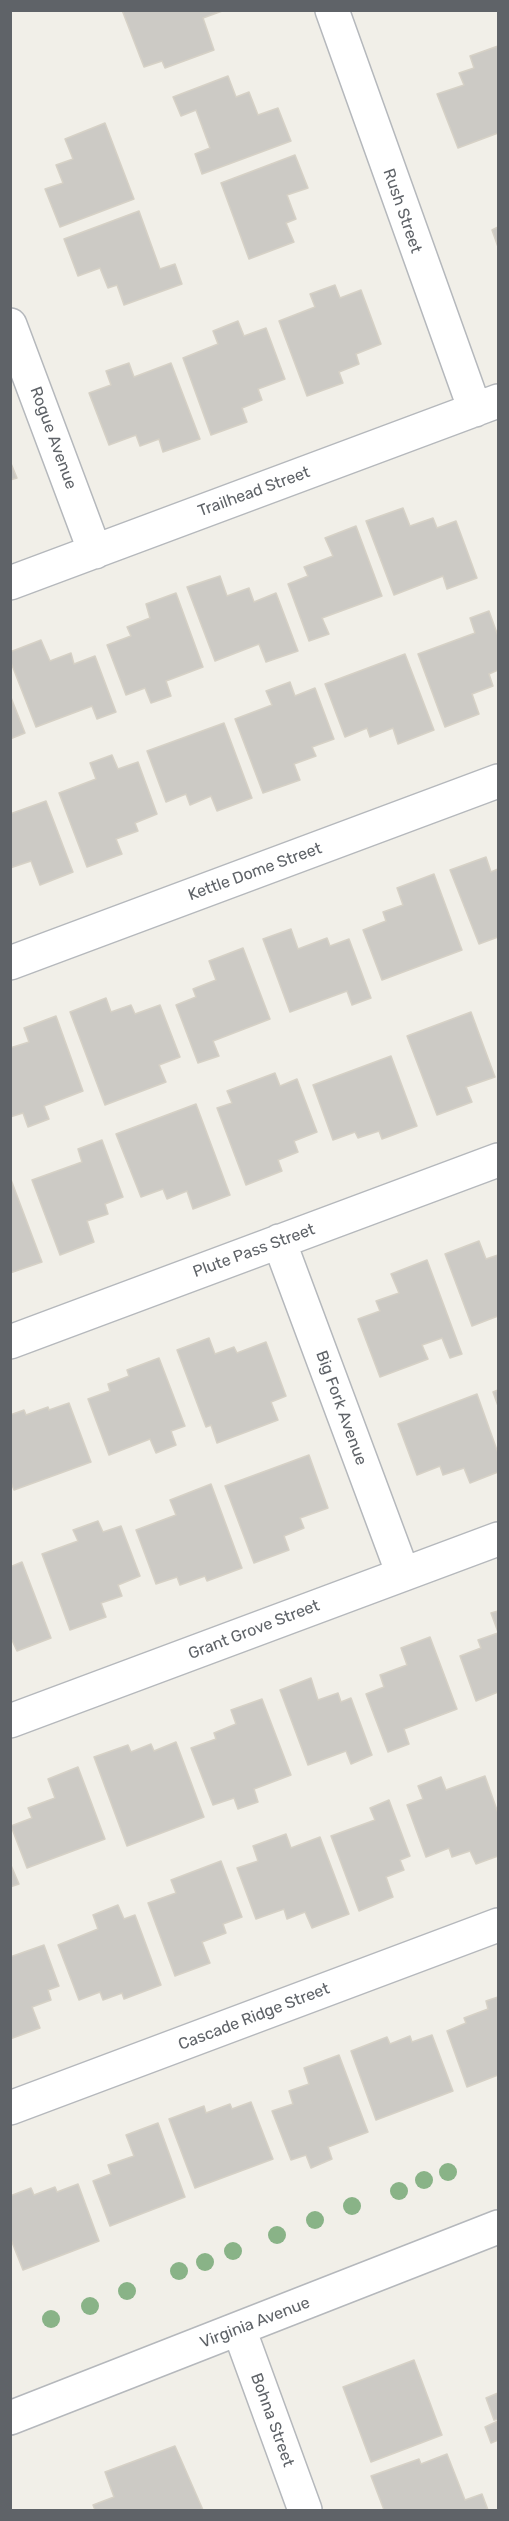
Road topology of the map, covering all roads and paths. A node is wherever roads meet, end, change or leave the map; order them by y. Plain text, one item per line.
1 (338, 12) edge
2 (10, 325) edge
3 (487, 406) edge
4 (95, 552) junction
5 (10, 583) edge
6 (498, 781) edge
7 (10, 963) edge
8 (498, 1160) edge
9 (279, 1241) junction
10 (10, 1342) edge
11 (498, 1539) edge
12 (403, 1574) junction
13 (10, 1721) edge
14 (498, 1925) edge
15 (10, 2108) edge
16 (498, 2227) edge
17 (239, 2329) junction
18 (10, 2418) edge
19 (305, 2511) edge

1 - 3 street, Rush Street
2 - 4 street, Rogue Avenue
3 - 4 street, Trailhead Street
4 - 5 street, Trailhead Street
6 - 7 street, Kettle Dome Street
8 - 9 street, Plute Pass Street
9 - 10 street, Plute Pass Street
9 - 12 street, Big Fork Avenue
11 - 12 street, Grant Grove Street
12 - 13 street, Grant Grove Street
14 - 15 street, Cascade Ridge Street
16 - 17 street, Virginia Avenue
17 - 18 street, Virginia Avenue
17 - 19 street, Bohna Street

